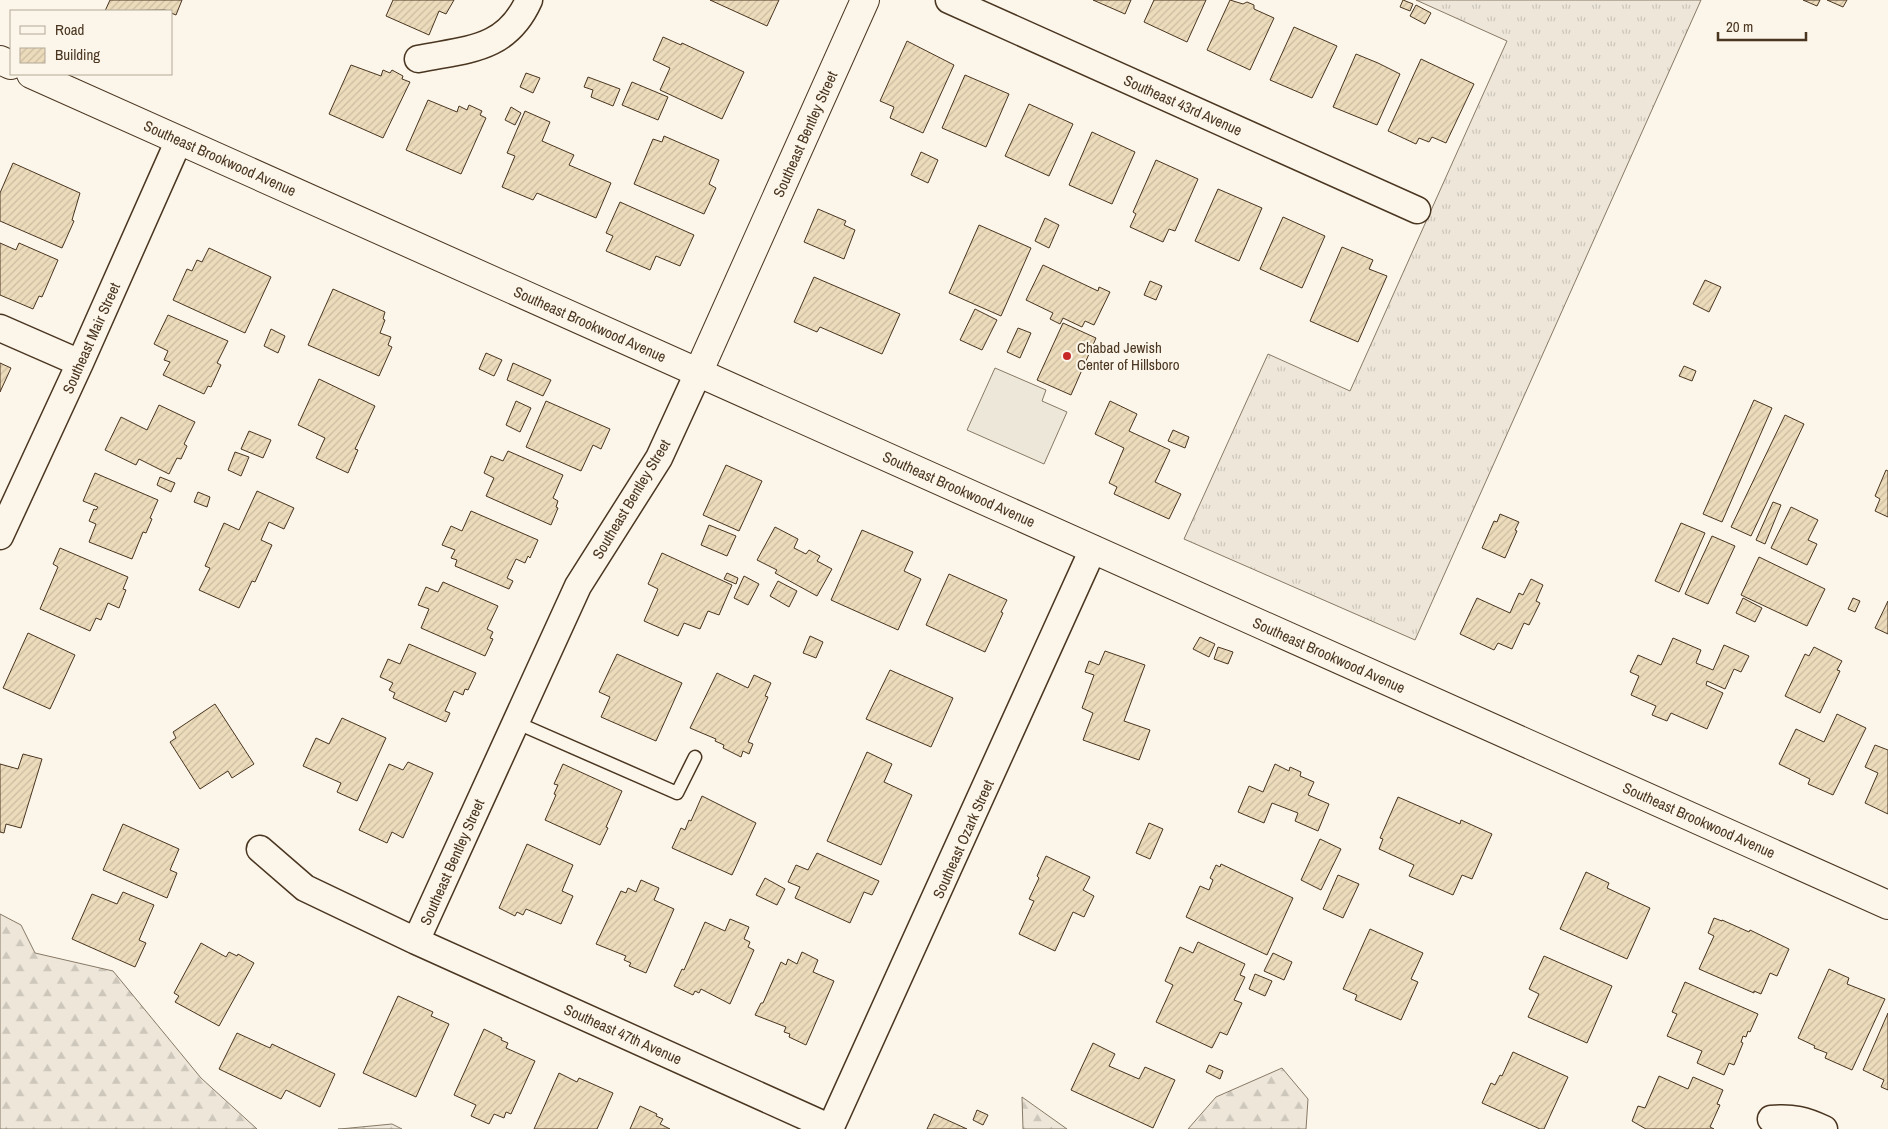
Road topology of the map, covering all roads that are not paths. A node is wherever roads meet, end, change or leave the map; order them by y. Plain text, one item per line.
1 (529, 0) edge
2 (865, 0) edge
3 (949, 0) edge
4 (418, 59) dead end
5 (33, 75) edge
6 (179, 140) junction
7 (1417, 210) dead end
8 (0, 328) edge
9 (80, 363) junction
10 (698, 372) junction
11 (0, 536) edge
12 (1093, 549) junction
13 (515, 722) junction
14 (694, 756) dead end
15 (260, 849) dead end
16 (1888, 905) edge
17 (416, 941) junction
18 (1771, 1119) dead end
19 (830, 1129) edge
20 (1824, 1129) edge

1 - 4 street
2 - 10 main road, Southeast Bentley Street
3 - 7 street, Southeast 43rd Avenue
5 - 6 main road, Southeast Brookwood Avenue
6 - 9 street, Southeast Mair Street
6 - 10 main road, Southeast Brookwood Avenue
8 - 9 street
9 - 11 street, Southeast Mair Street
10 - 12 main road, Southeast Brookwood Avenue
10 - 13 street, Southeast Bentley Street
12 - 16 main road, Southeast Brookwood Avenue
12 - 19 street, Southeast Ozark Street
13 - 14 lane
13 - 17 street, Southeast Bentley Street
15 - 17 street, Southeast 47th Avenue
17 - 19 street, Southeast 47th Avenue
18 - 20 street

